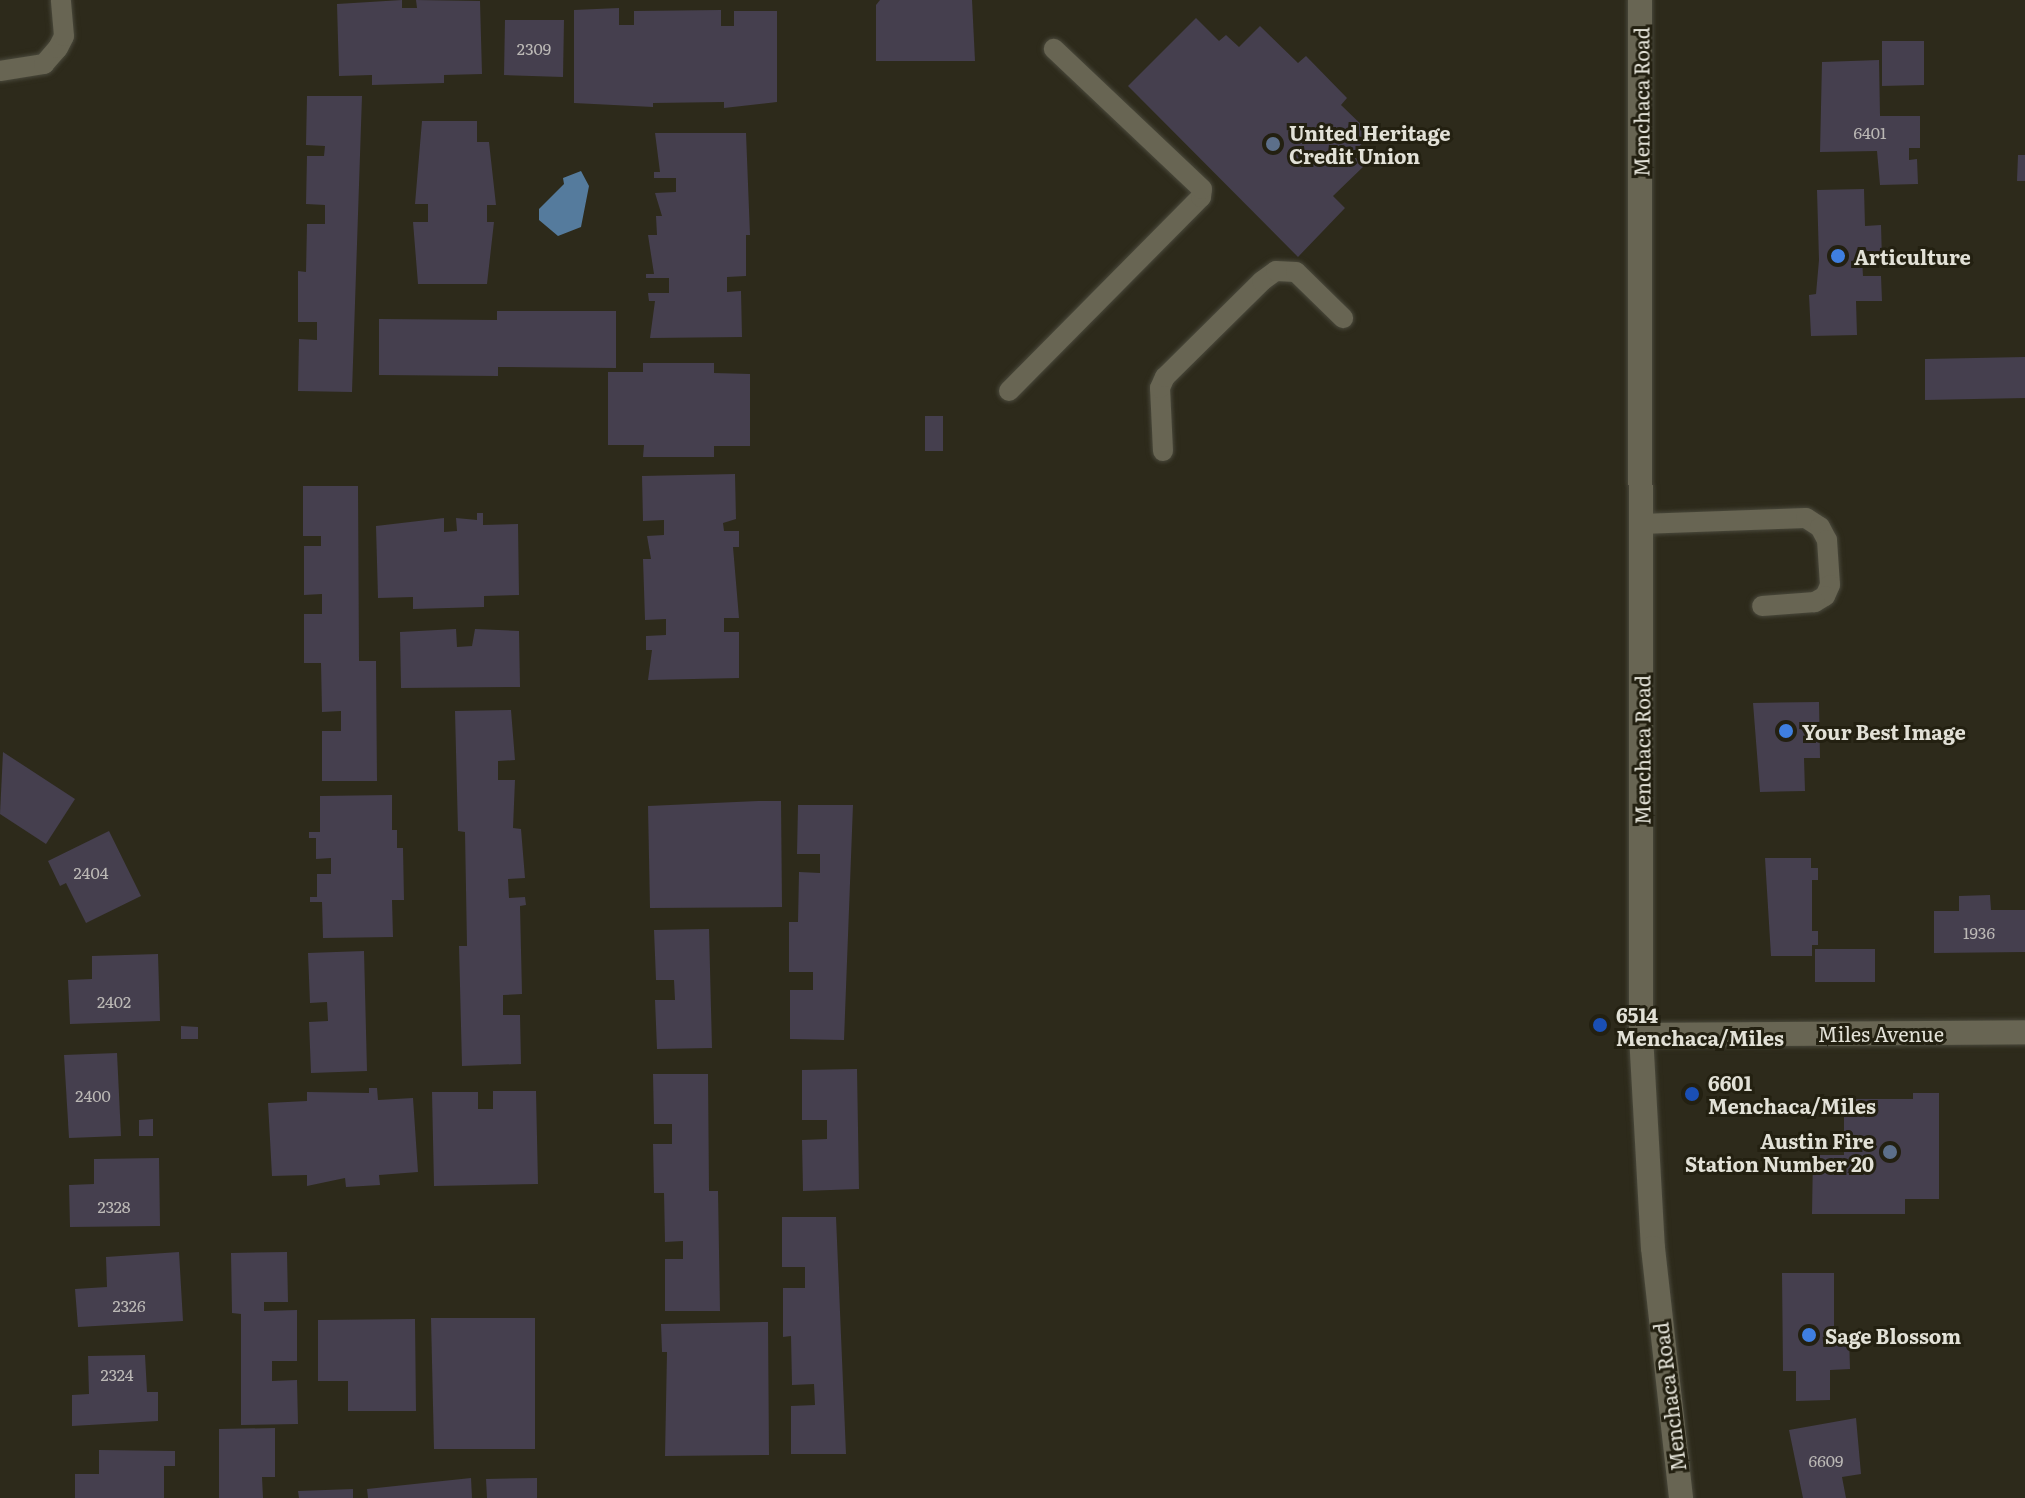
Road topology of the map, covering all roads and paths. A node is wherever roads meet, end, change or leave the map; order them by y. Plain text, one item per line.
1 (61, 0) edge
2 (1640, 0) edge
3 (1054, 49) dead end
4 (0, 71) edge
5 (1343, 318) dead end
6 (1009, 391) dead end
7 (1163, 451) dead end
8 (1641, 524) junction
9 (1762, 606) dead end
10 (2025, 1032) edge
11 (1641, 1035) junction
12 (1681, 1498) edge

1 - 4 lane
2 - 8 main road, Menchaca Road
3 - 6 lane
5 - 7 lane
8 - 9 lane
8 - 11 main road, Menchaca Road
10 - 11 main road, Miles Avenue
11 - 12 main road, Menchaca Road

